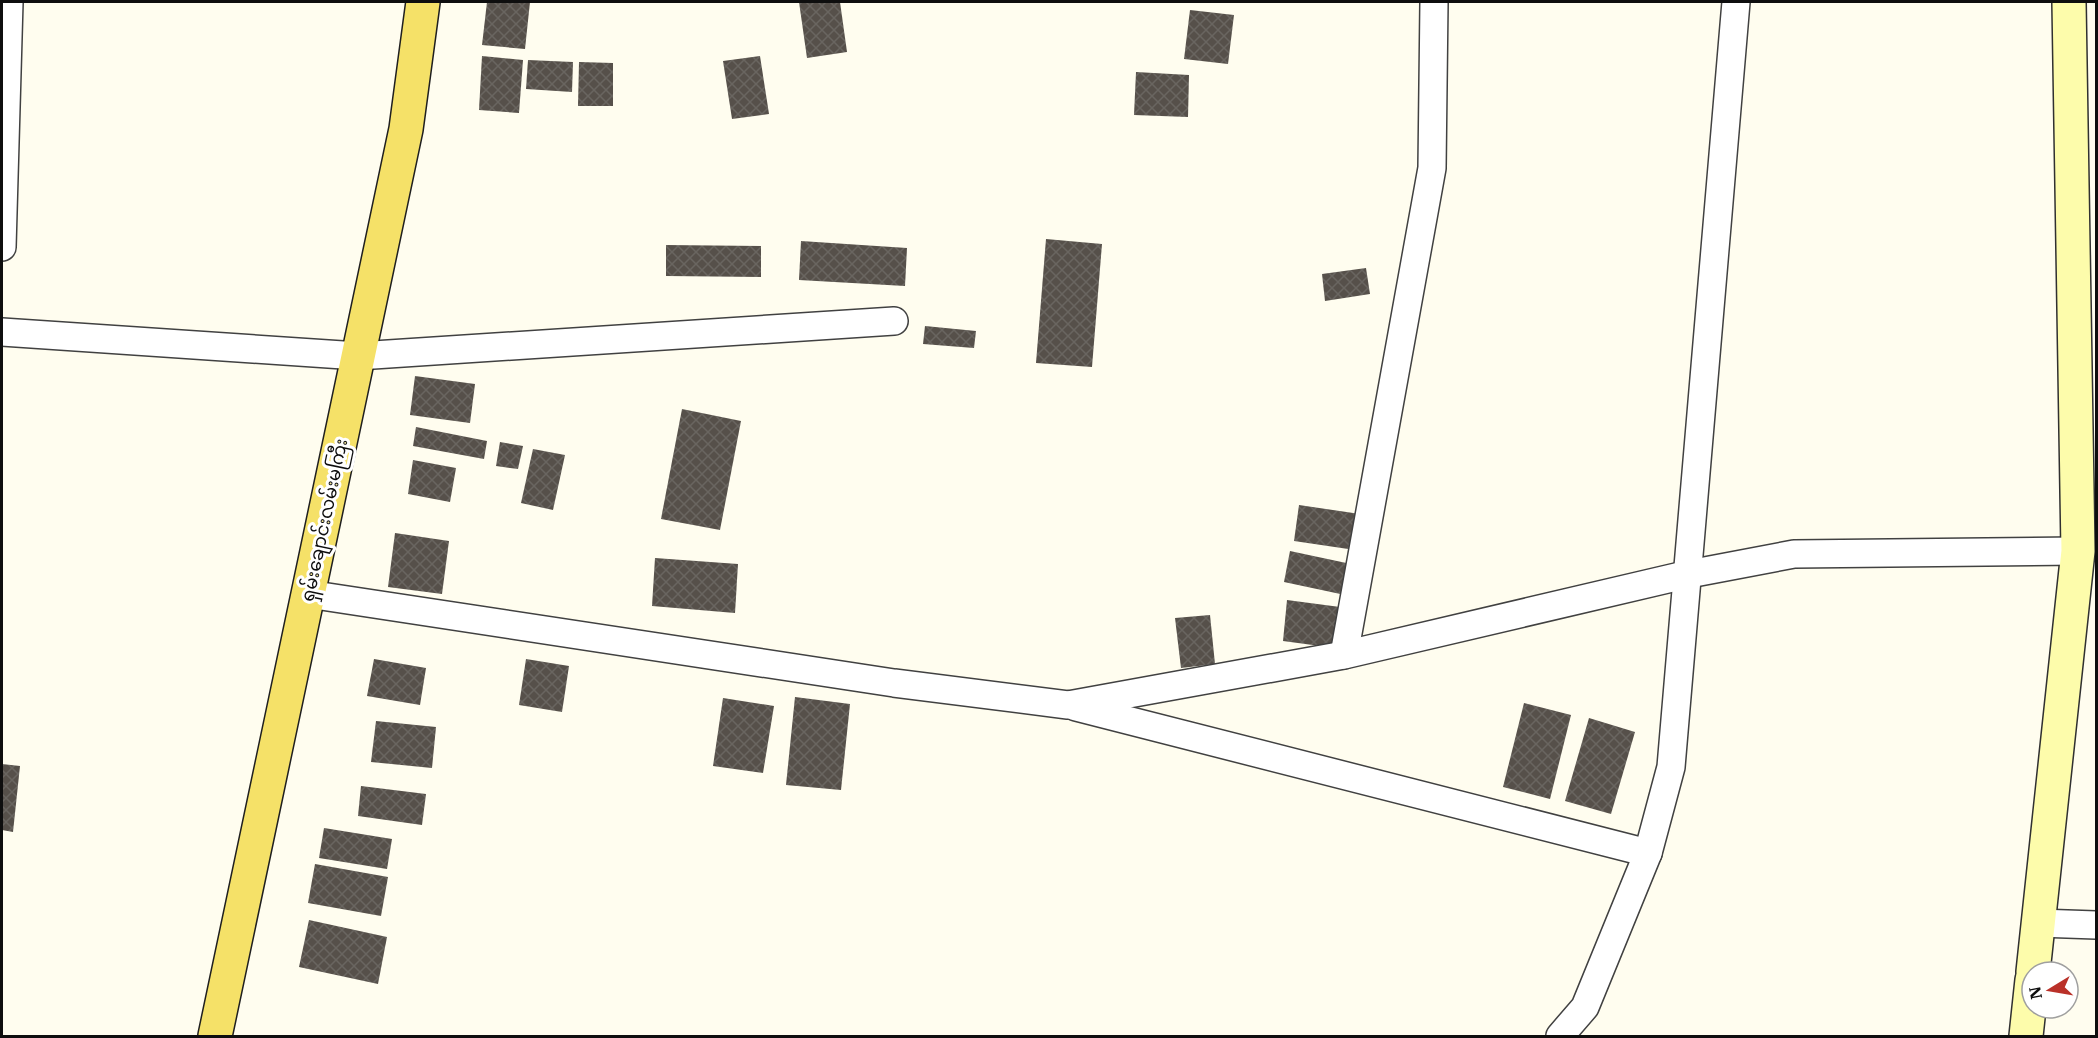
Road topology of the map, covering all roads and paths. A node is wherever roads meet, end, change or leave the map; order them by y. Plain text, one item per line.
1 (9, 2) edge
2 (423, 2) edge
3 (1434, 2) edge
4 (1736, 2) edge
5 (2069, 2) edge
6 (2, 248) edge
7 (894, 321) dead end
8 (2, 332) edge
9 (358, 356) junction
10 (2078, 551) junction
11 (1689, 574) junction
12 (308, 594) junction
13 (1344, 655) junction
14 (1068, 705) junction
15 (1648, 853) junction
16 (2038, 923) junction
17 (2097, 925) edge
18 (2034, 960) edge
19 (2028, 1020) edge
20 (215, 1036) edge
21 (1560, 1036) edge
22 (2026, 1036) edge

1 - 6 street
2 - 9 main road, ရှမ်းချောင်းလမ်းမကြီး
3 - 13 street
4 - 11 street
5 - 10 street
7 - 9 street
8 - 9 street
9 - 12 main road, ရှမ်းချောင်းလမ်းမကြီး
10 - 11 street
10 - 16 street
11 - 13 street
11 - 15 street
12 - 14 street
12 - 20 main road, ရှမ်းချောင်းလမ်းမကြီး
13 - 14 street
14 - 15 street
15 - 21 street
16 - 17 street
16 - 18 street
19 - 22 street

